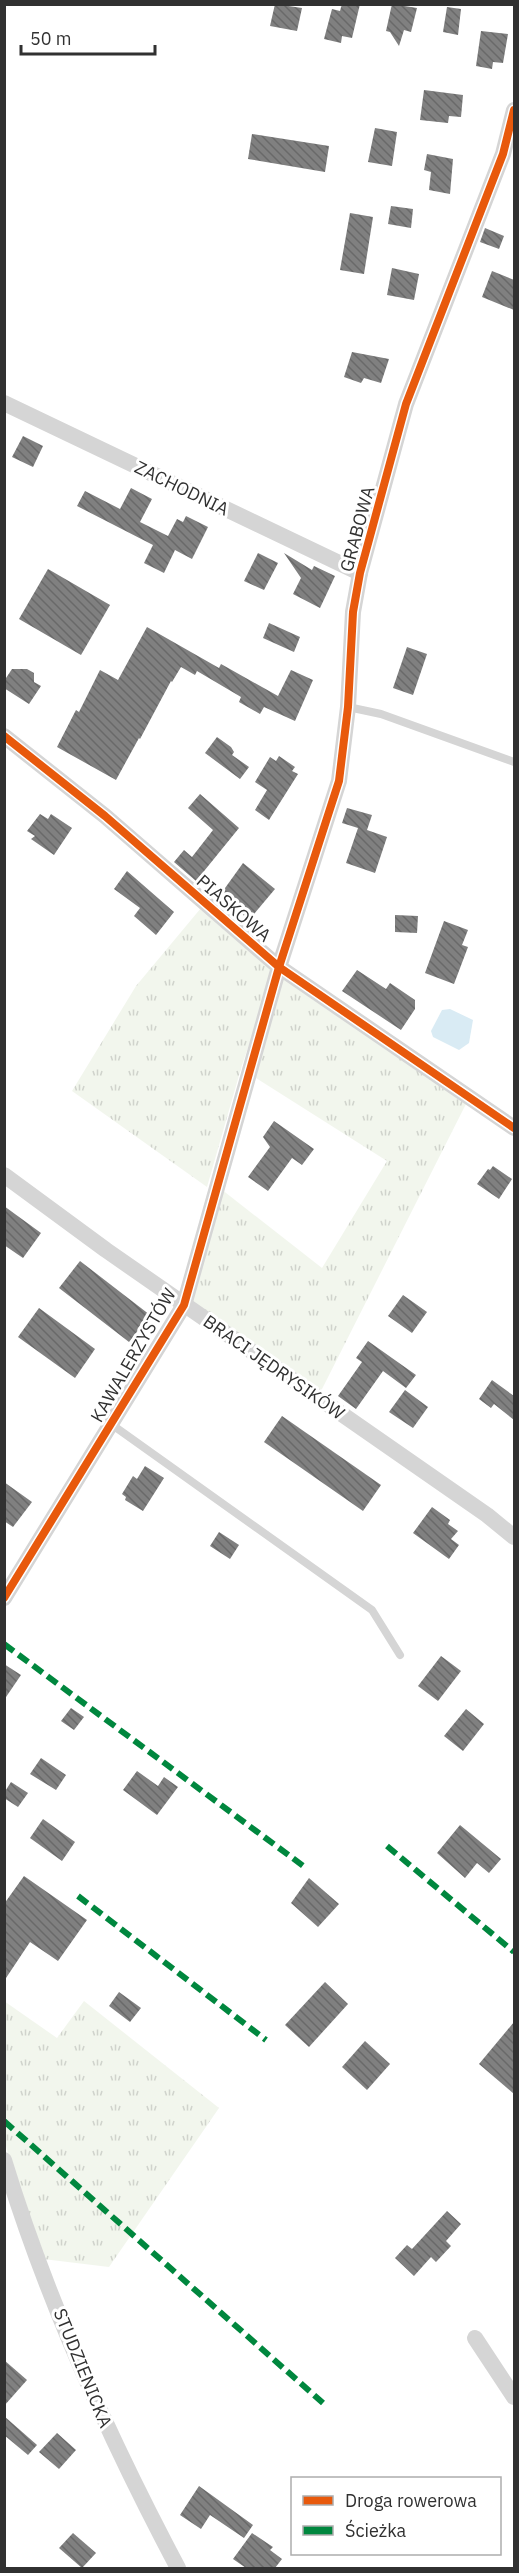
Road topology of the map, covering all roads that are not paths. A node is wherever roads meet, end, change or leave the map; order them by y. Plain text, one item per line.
1 (514, 111) edge
2 (4, 403) edge
3 (360, 573) junction
4 (348, 707) junction
5 (4, 736) edge
6 (514, 762) edge
7 (279, 967) junction
8 (514, 1128) edge
9 (4, 1175) edge
10 (184, 1305) junction
11 (111, 1424) junction
12 (514, 1537) edge
13 (4, 1598) edge
14 (400, 1654) dead end
15 (4, 2160) edge
16 (475, 2338) dead end
17 (514, 2397) edge
18 (178, 2568) edge

1 - 3 street, GRABOWA
2 - 3 street, ZACHODNIA
3 - 4 street, GRABOWA
4 - 6 lane
4 - 7 street, GRABOWA
5 - 7 street, PIASKOWA
7 - 8 street, PIASKOWA
7 - 10 street, KAWALERZYSTÓW
9 - 10 street, BRACI JĘDRYSIKÓW
10 - 11 street, KAWALERZYSTÓW
10 - 12 street, BRACI JĘDRYSIKÓW
11 - 13 street, KAWALERZYSTÓW
11 - 14 lane
15 - 18 street, STUDZIENICKA
16 - 17 street

